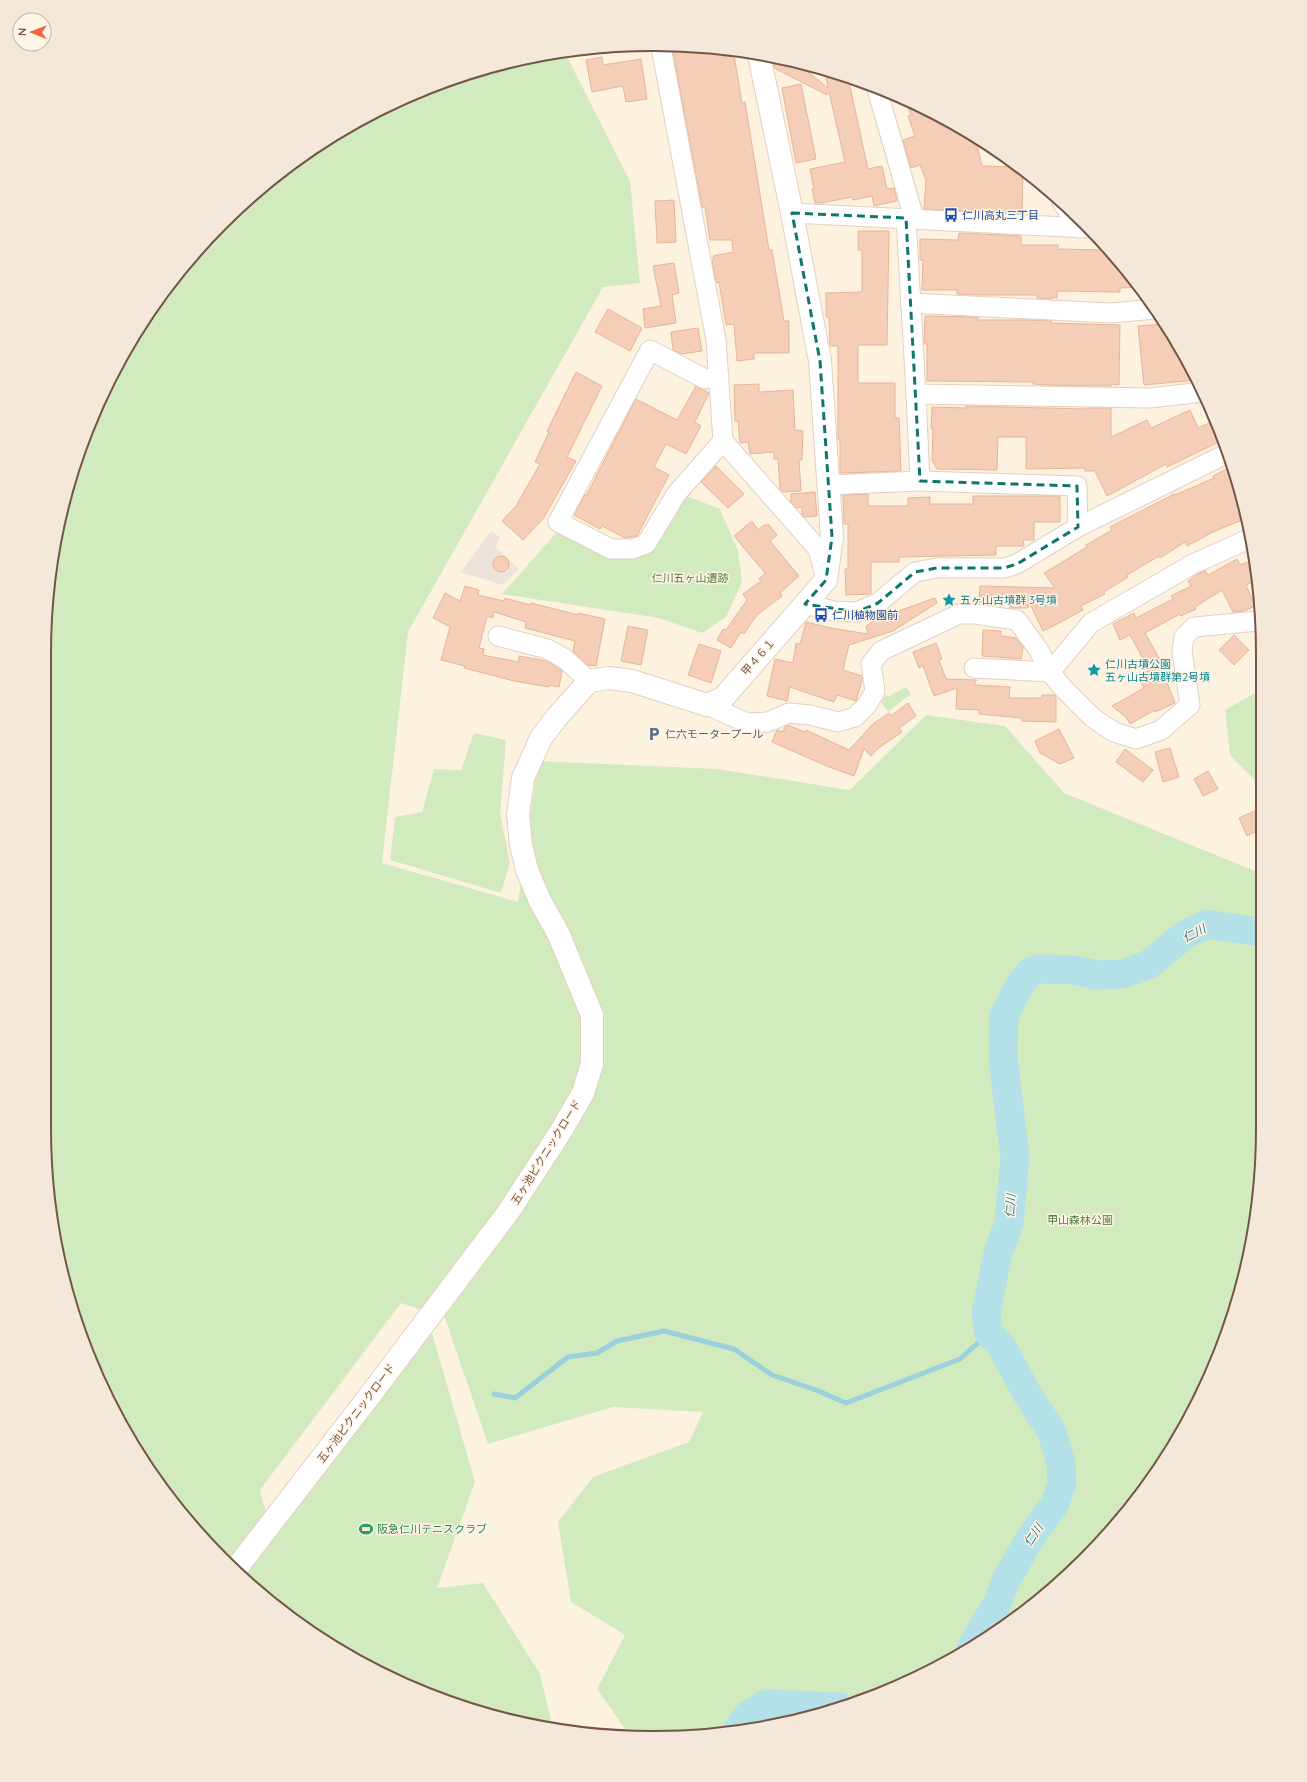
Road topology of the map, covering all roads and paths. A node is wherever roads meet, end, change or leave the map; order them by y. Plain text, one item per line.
1 (662, 51) edge
2 (760, 61) edge
3 (880, 95) edge
4 (792, 212) junction
5 (910, 218) junction
6 (1081, 228) edge
7 (910, 303) junction
8 (1147, 310) edge
9 (719, 376) junction
10 (1197, 393) edge
11 (916, 394) junction
12 (723, 441) junction
13 (1222, 456) edge
14 (920, 481) junction
15 (828, 485) junction
16 (1078, 527) junction
17 (1245, 541) edge
18 (826, 580) junction
19 (805, 604) junction
20 (1255, 621) edge
21 (498, 636) dead end
22 (974, 668) dead end
23 (1050, 672) junction
24 (589, 681) junction
25 (708, 705) junction
26 (239, 1565) edge

1 - 9 street
2 - 4 street
3 - 5 street
4 - 5 street
4 - 15 street
5 - 6 street
5 - 7 street
7 - 8 street
7 - 11 street
9 - 12 street
9 - 12 street
10 - 11 street
11 - 14 street
12 - 18 street
13 - 16 street
14 - 15 street
14 - 16 street
15 - 18 street
16 - 19 street
17 - 23 street
18 - 19 street, 甲４６１
19 - 25 street, 甲４６１
20 - 23 street
21 - 24 street
22 - 23 street
23 - 25 street
24 - 25 street
24 - 26 street, 五ヶ池ピクニックロード

